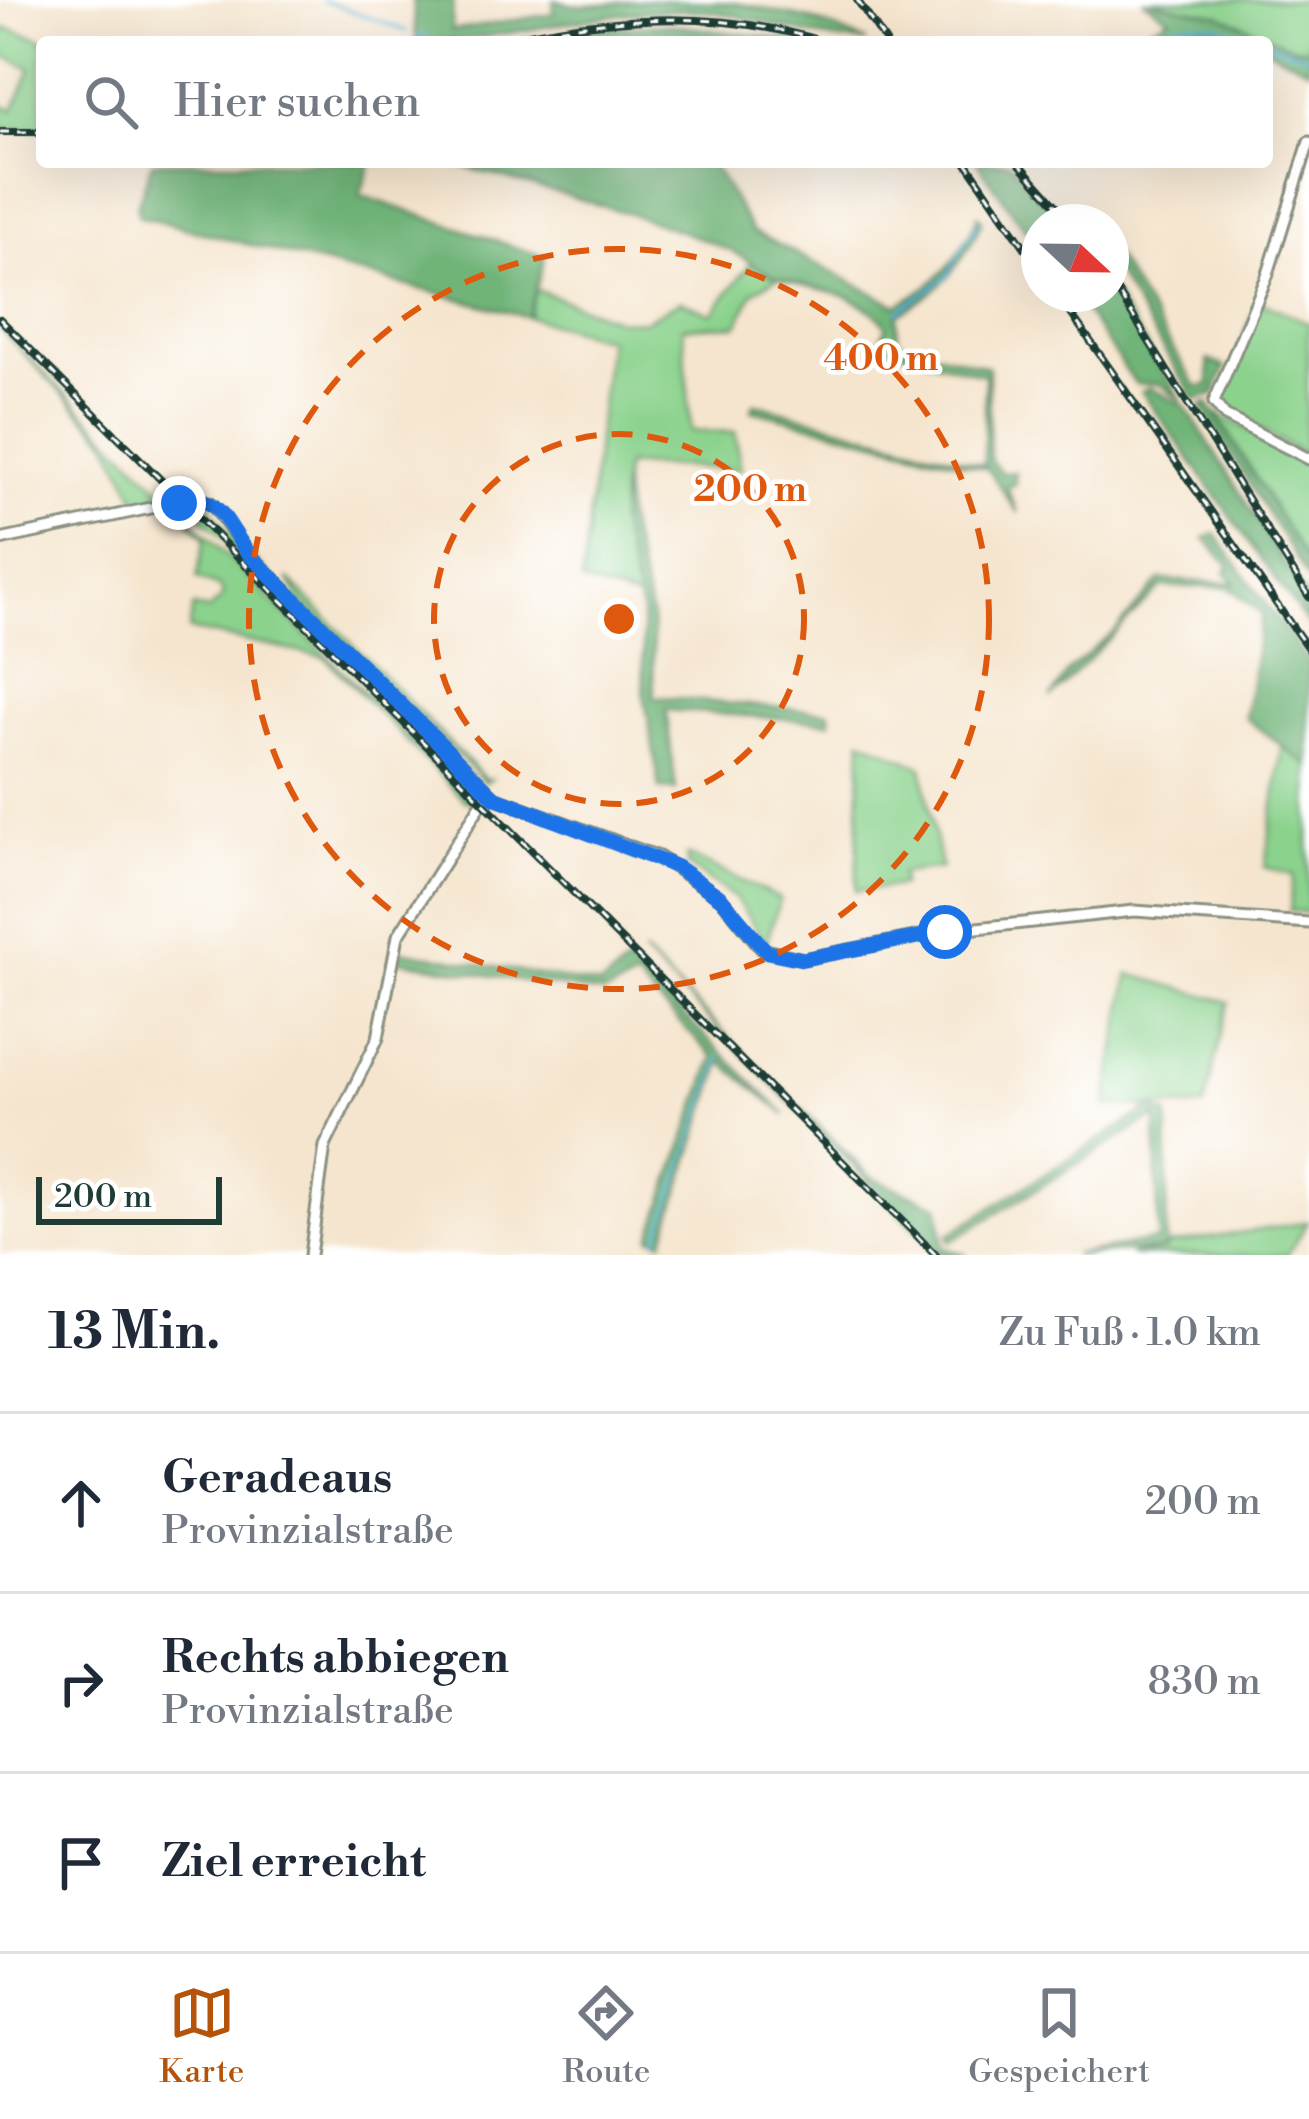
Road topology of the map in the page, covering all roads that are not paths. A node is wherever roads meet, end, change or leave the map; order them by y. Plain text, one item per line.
1 (1309, 142) edge
2 (1309, 459) edge
3 (0, 540) edge
4 (488, 793) junction
5 (1309, 923) edge
6 (310, 1255) edge

1 - 2 street
3 - 4 street
4 - 5 street
4 - 6 street

